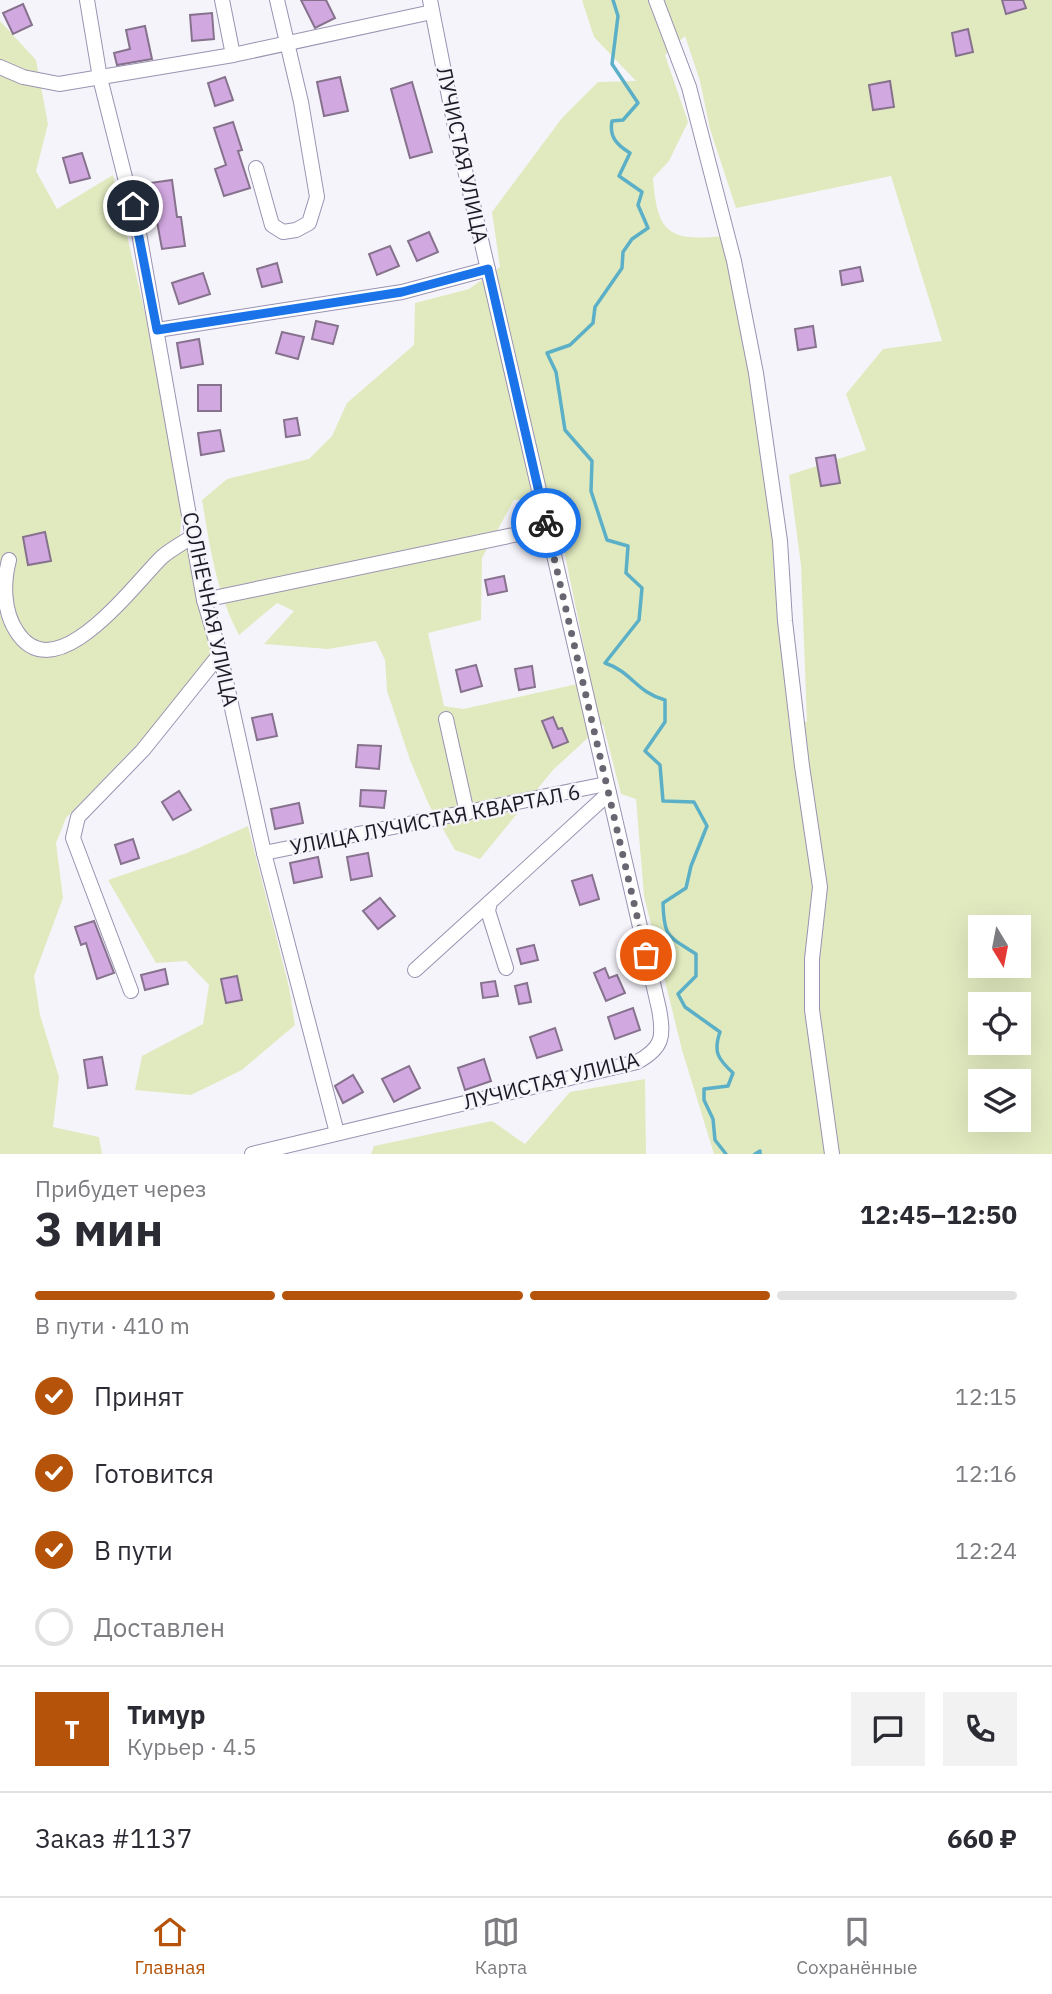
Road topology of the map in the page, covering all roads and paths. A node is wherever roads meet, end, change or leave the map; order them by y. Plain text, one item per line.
1 (87, 0) edge
2 (222, 0) edge
3 (277, 0) edge
4 (656, 0) edge
5 (431, 6) edge
6 (286, 43) junction
7 (233, 55) junction
8 (0, 67) edge
9 (100, 78) junction
10 (256, 168) dead end
11 (488, 269) junction
12 (157, 330) junction
13 (547, 528) junction
14 (194, 536) junction
15 (9, 560) dead end
16 (204, 600) junction
17 (220, 654) junction
18 (446, 719) dead end
19 (607, 788) junction
20 (467, 813) junction
21 (264, 853) junction
22 (490, 902) junction
23 (506, 968) dead end
24 (415, 970) dead end
25 (131, 991) dead end
26 (337, 1133) junction
27 (252, 1154) edge
28 (832, 1154) edge

1 - 9 street, СОЛНЕЧНАЯ УЛИЦА
2 - 7 street
3 - 6 street
4 - 28 street
5 - 6 street
5 - 11 street, ЛУЧИСТАЯ УЛИЦА
6 - 7 street
6 - 10 street
7 - 9 street
8 - 9 street
9 - 12 street, СОЛНЕЧНАЯ УЛИЦА
11 - 12 street
11 - 13 street, ЛУЧИСТАЯ УЛИЦА
12 - 14 street, СОЛНЕЧНАЯ УЛИЦА
13 - 16 street
13 - 19 street, ЛУЧИСТАЯ УЛИЦА
14 - 15 street
14 - 16 street, СОЛНЕЧНАЯ УЛИЦА
16 - 17 street, СОЛНЕЧНАЯ УЛИЦА
17 - 21 street, СОЛНЕЧНАЯ УЛИЦА
17 - 25 street
18 - 20 street
19 - 20 street, УЛИЦА ЛУЧИСТАЯ КВАРТАЛ 6
19 - 22 street
19 - 26 street, ЛУЧИСТАЯ УЛИЦА
20 - 21 street, УЛИЦА ЛУЧИСТАЯ КВАРТАЛ 6
21 - 26 street, СОЛНЕЧНАЯ УЛИЦА
22 - 23 street
22 - 24 street
26 - 27 street, ЛУЧИСТАЯ УЛИЦА

